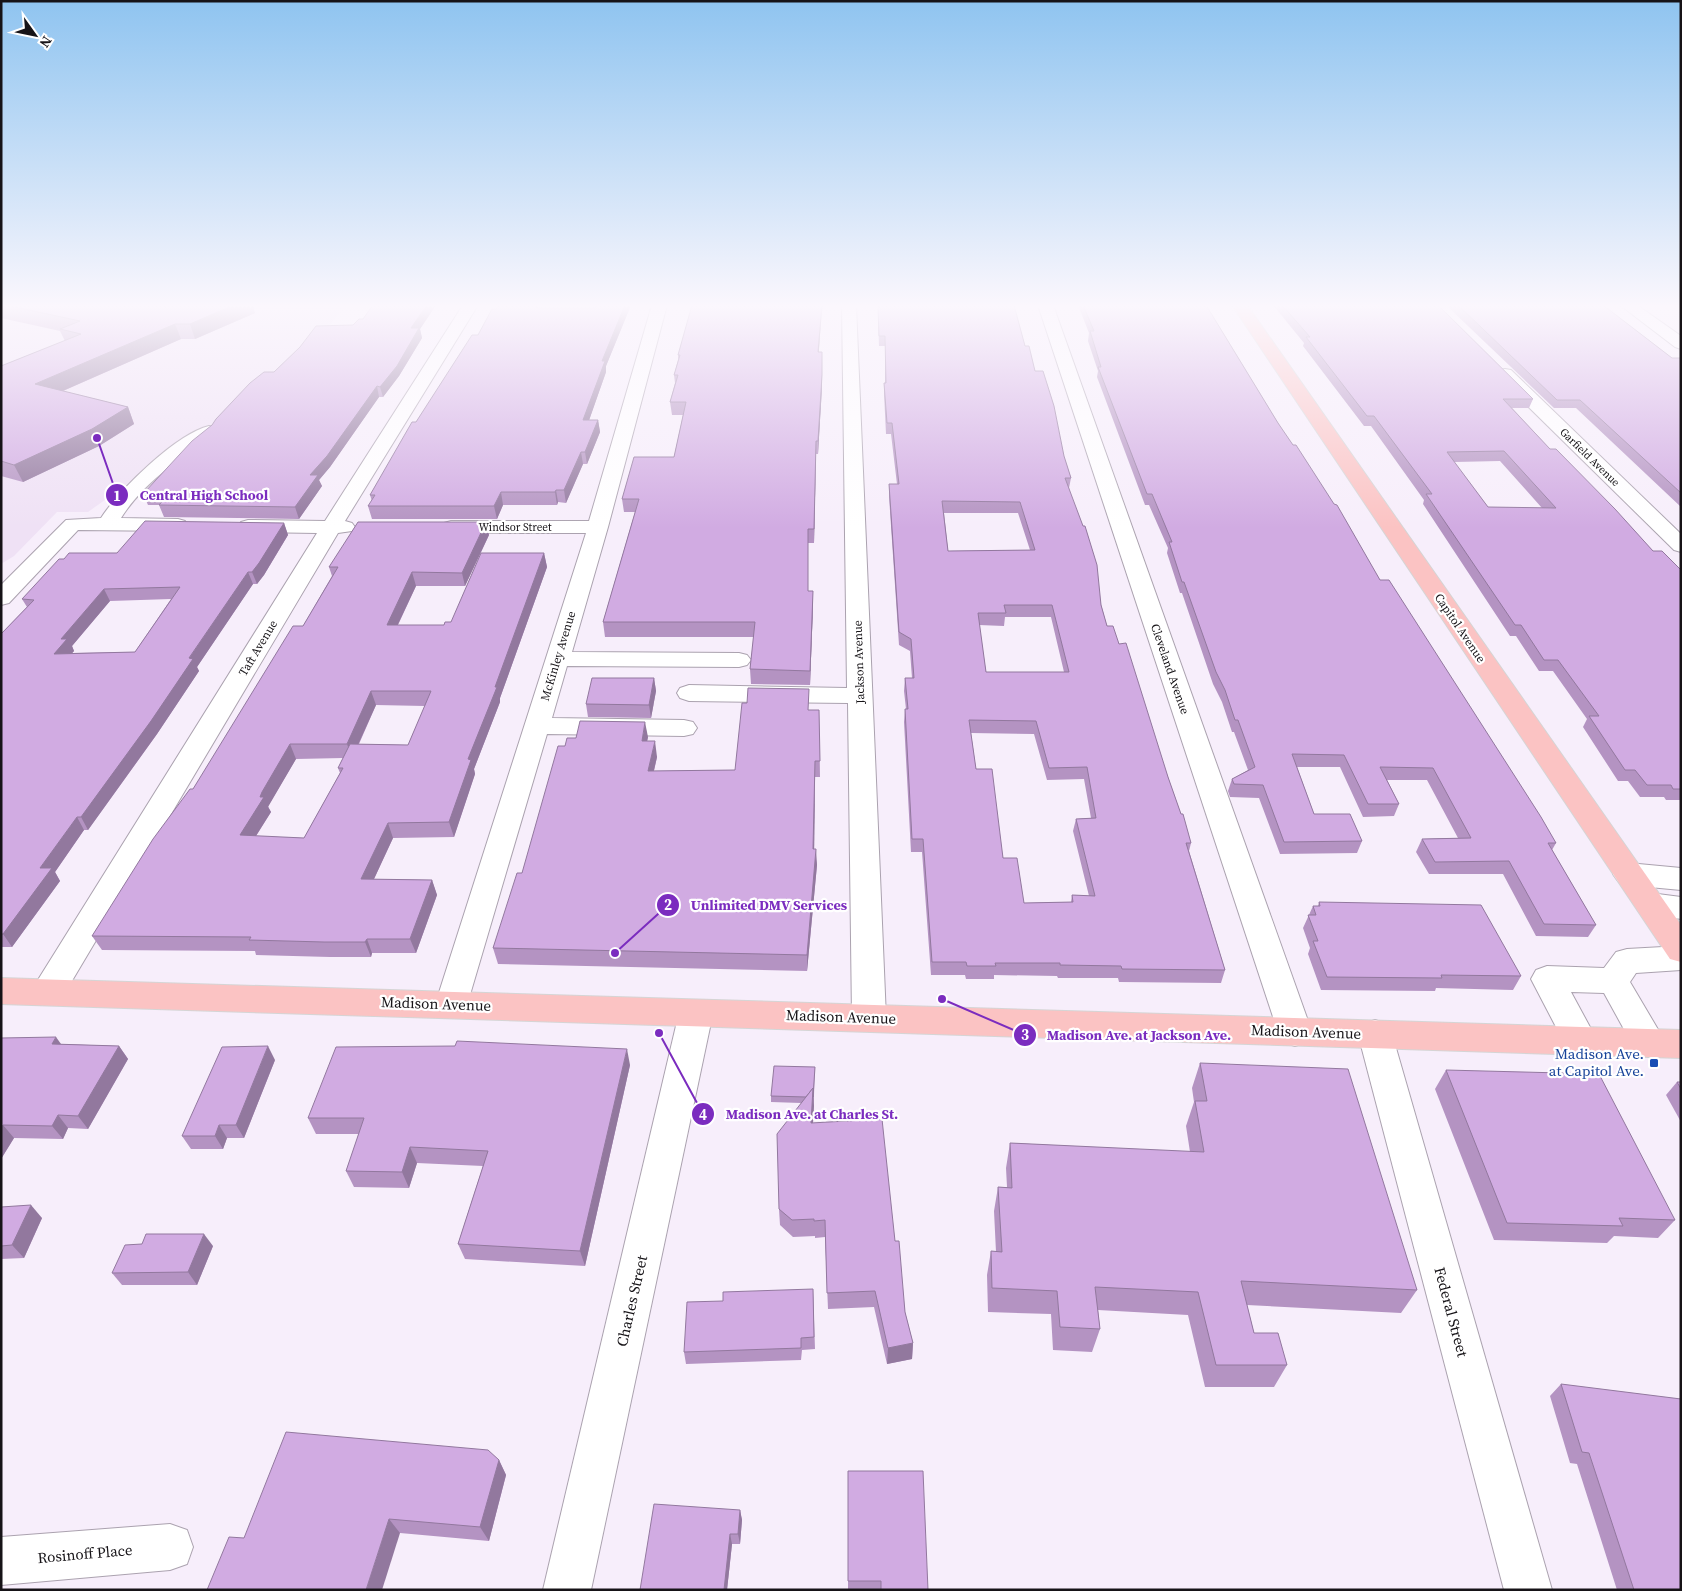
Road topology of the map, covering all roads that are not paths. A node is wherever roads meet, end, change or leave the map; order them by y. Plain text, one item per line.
1 (425, 379) edge
2 (639, 379) edge
3 (851, 379) edge
4 (1069, 379) edge
5 (1289, 379) edge
6 (1511, 379) edge
7 (209, 431) edge
8 (107, 524) junction
9 (195, 526) edge
10 (234, 526) edge
11 (331, 527) junction
12 (361, 527) edge
13 (430, 527) edge
14 (598, 527) junction
15 (1681, 546) edge
16 (1, 598) edge
17 (557, 660) junction
18 (739, 660) dead end
19 (689, 693) dead end
20 (860, 696) junction
21 (537, 726) junction
22 (684, 728) dead end
23 (1628, 874) junction
24 (1681, 879) edge
25 (1650, 904) junction
26 (1681, 908) edge
27 (1681, 950) edge
28 (1681, 958) edge
29 (1613, 981) junction
30 (1, 991) edge
31 (48, 992) junction
32 (451, 1005) junction
33 (696, 1013) junction
34 (870, 1018) junction
35 (1295, 1032) junction
36 (1375, 1034) junction
37 (1580, 1040) junction
38 (1649, 1043) junction
39 (1681, 1044) edge
40 (170, 1546) dead end
41 (1, 1561) edge
42 (567, 1590) edge
43 (1528, 1590) edge

1 - 11 street, Taft Avenue
2 - 14 street, McKinley Avenue
3 - 20 street, Jackson Avenue
4 - 35 street, Cleveland Avenue
5 - 23 main road, Capitol Avenue
6 - 15 street, Garfield Avenue
7 - 8 street
8 - 9 street
8 - 16 street
10 - 11 street
11 - 12 street
11 - 31 street, Taft Avenue
13 - 14 street, Windsor Street
14 - 17 street, McKinley Avenue
17 - 18 street
17 - 21 street, McKinley Avenue
19 - 20 street
20 - 34 street, Jackson Avenue
21 - 22 street
21 - 32 street, McKinley Avenue
23 - 24 street
23 - 25 main road, Capitol Avenue
25 - 26 street
25 - 27 main road, Capitol Avenue
28 - 29 street
29 - 37 street
29 - 38 street
30 - 31 main road, Madison Avenue
31 - 32 main road, Madison Avenue
32 - 33 main road, Madison Avenue
33 - 34 main road, Madison Avenue
33 - 42 street, Charles Street
34 - 35 main road, Madison Avenue
35 - 36 main road, Madison Avenue
36 - 37 main road, Madison Avenue
36 - 43 street, Federal Street
37 - 38 main road, Madison Avenue
38 - 39 main road, Madison Avenue
40 - 41 street, Rosinoff Place

